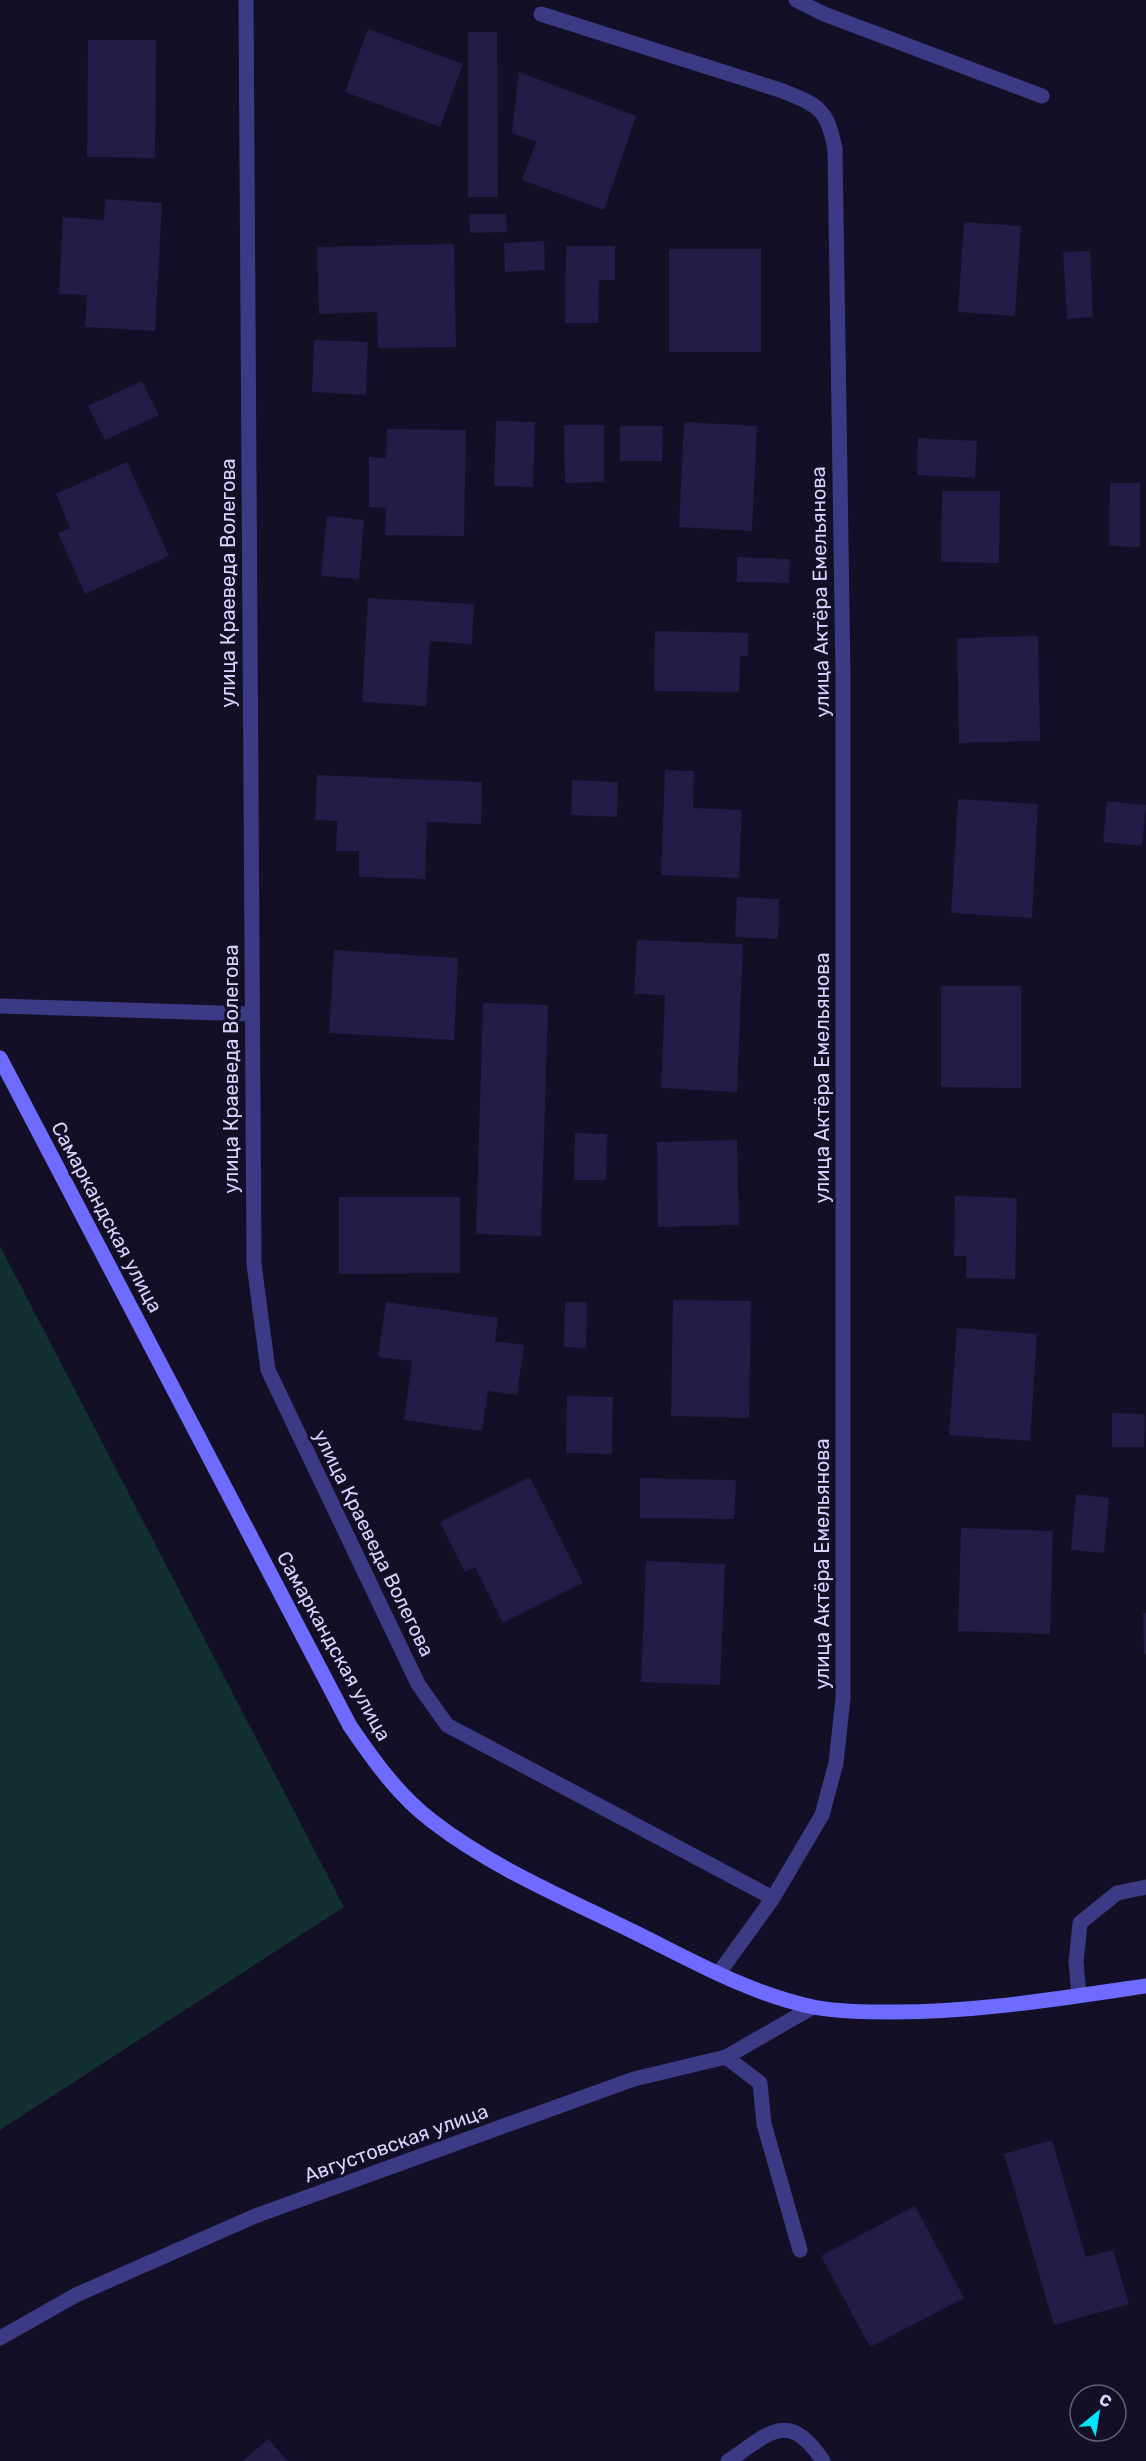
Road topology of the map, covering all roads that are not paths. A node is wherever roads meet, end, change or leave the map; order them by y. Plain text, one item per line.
1 (246, 0) edge
2 (796, 0) edge
3 (541, 14) dead end
4 (1042, 96) dead end
5 (0, 1006) edge
6 (252, 1014) junction
7 (0, 1058) edge
8 (1146, 1887) edge
9 (773, 1898) junction
10 (719, 1973) junction
11 (1146, 1986) edge
12 (1079, 1995) junction
13 (813, 2007) junction
14 (726, 2057) junction
15 (800, 2250) dead end
16 (0, 2338) edge
17 (728, 2461) edge
18 (823, 2461) edge

1 - 6 street, улица Краеведа Волегова
2 - 4 street
3 - 9 street, улица Актёра Емельянова
5 - 6 street
6 - 9 street, улица Краеведа Волегова
7 - 10 street, Самаркандская улица
8 - 12 street
9 - 10 street, улица Актёра Емельянова
10 - 13 street, Самаркандская улица
11 - 12 street, Самаркандская улица
12 - 13 street, Самаркандская улица
13 - 14 street, Августовская улица
14 - 15 street
14 - 16 street, Августовская улица
17 - 18 street

